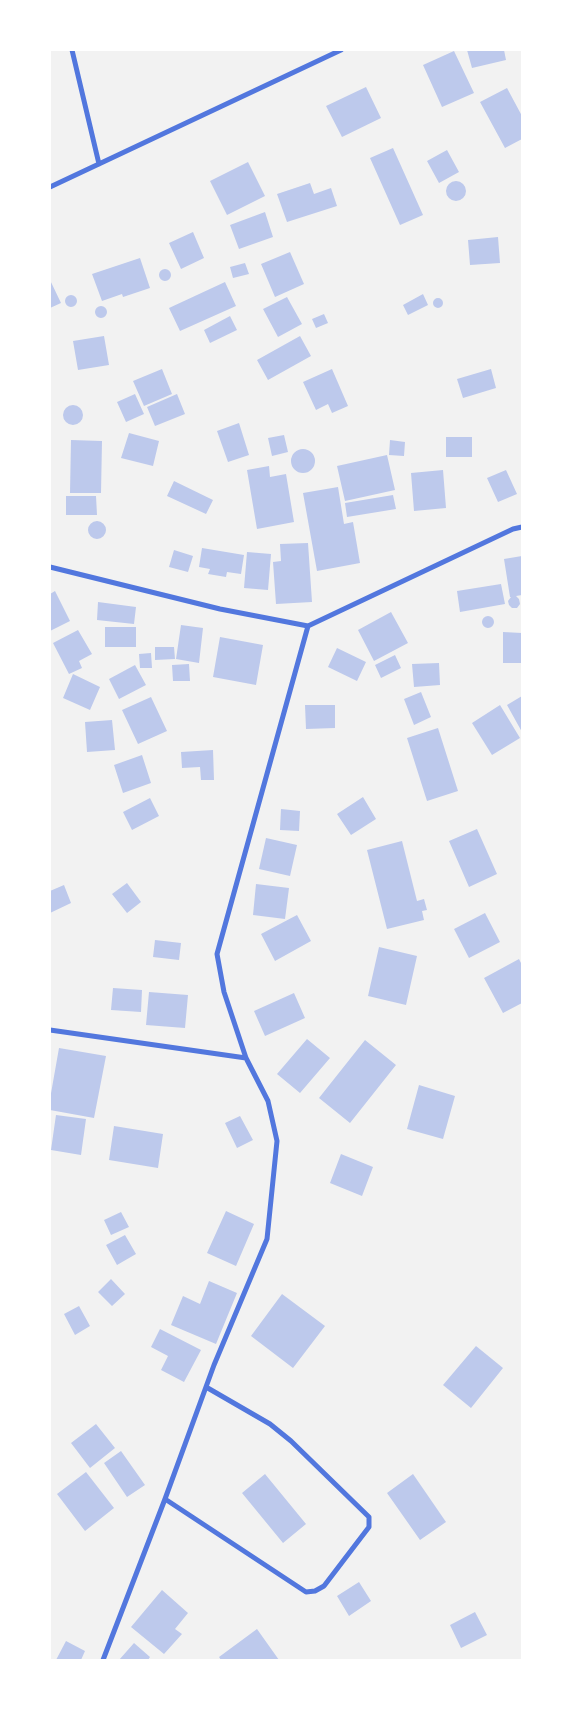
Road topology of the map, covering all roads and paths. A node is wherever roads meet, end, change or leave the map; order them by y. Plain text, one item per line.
1 (72, 50) edge
2 (341, 50) edge
3 (99, 164) junction
4 (50, 187) edge
5 (522, 527) edge
6 (50, 568) edge
7 (308, 626) junction
8 (50, 1030) edge
9 (246, 1058) junction
10 (206, 1387) junction
11 (165, 1499) junction
12 (103, 1660) edge

1 - 3 street
2 - 3 street
3 - 4 street
5 - 7 street
6 - 7 street
7 - 9 street
8 - 9 street
9 - 10 street
10 - 11 street
10 - 11 street
11 - 12 street

